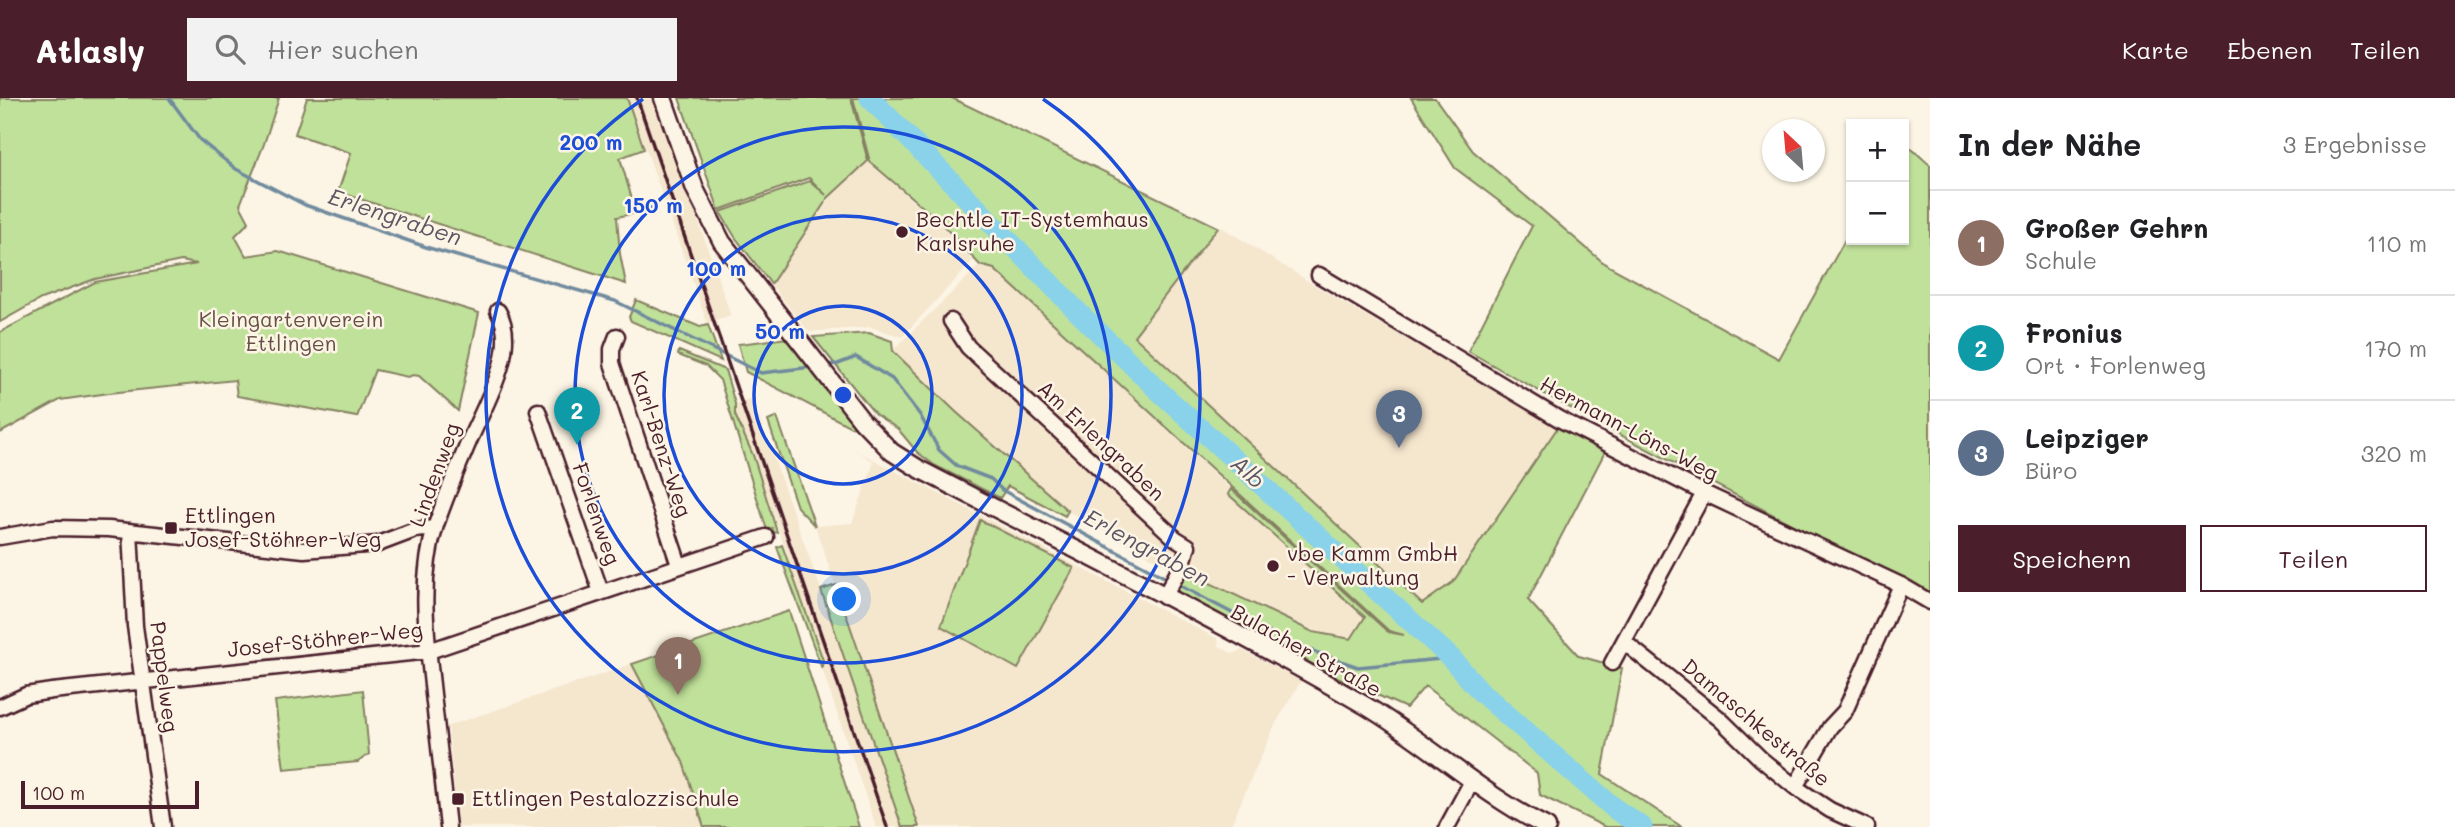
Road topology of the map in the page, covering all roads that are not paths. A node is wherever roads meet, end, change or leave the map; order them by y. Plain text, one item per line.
1 (663, 98) edge
2 (1319, 275) dead end
3 (498, 311) dead end
4 (951, 321) dead end
5 (617, 336) dead end
6 (538, 411) dead end
7 (1704, 493) junction
8 (435, 528) junction
9 (130, 531) junction
10 (0, 537) edge
11 (766, 537) dead end
12 (680, 565) junction
13 (1901, 585) junction
14 (601, 592) junction
15 (1167, 592) junction
16 (1930, 602) edge
17 (1624, 642) junction
18 (429, 651) junction
19 (1612, 663) dead end
20 (142, 681) junction
21 (0, 707) edge
22 (1472, 781) junction
23 (1795, 786) junction
24 (1543, 826) edge
25 (163, 827) edge
26 (447, 827) edge
27 (1447, 827) edge
28 (1867, 827) edge

1 - 15 street, Bulacher Straße
2 - 7 street, Hermann-Löns-Weg
3 - 8 street, Lindenweg
4 - 15 street, Am Erlengraben
5 - 12 street, Karl-Benz-Weg
6 - 14 street, Forlenweg
7 - 13 street, Hermann-Löns-Weg
7 - 17 street
8 - 9 street
8 - 18 street, Lindenweg
9 - 10 street
9 - 20 street, Pappelweg
11 - 12 street, Josef-Stöhrer-Weg
12 - 14 street, Josef-Stöhrer-Weg
13 - 16 street, Hermann-Löns-Weg
13 - 23 street
14 - 18 street, Josef-Stöhrer-Weg
15 - 22 street, Bulacher Straße
17 - 19 street
17 - 23 street, Damaschkestraße
18 - 20 street, Josef-Stöhrer-Weg
18 - 26 street, Lindenweg
20 - 21 street, Josef-Stöhrer-Weg
20 - 25 street, Pappelweg
22 - 24 street, Bulacher Straße
22 - 27 street
23 - 28 street, Damaschkestraße

